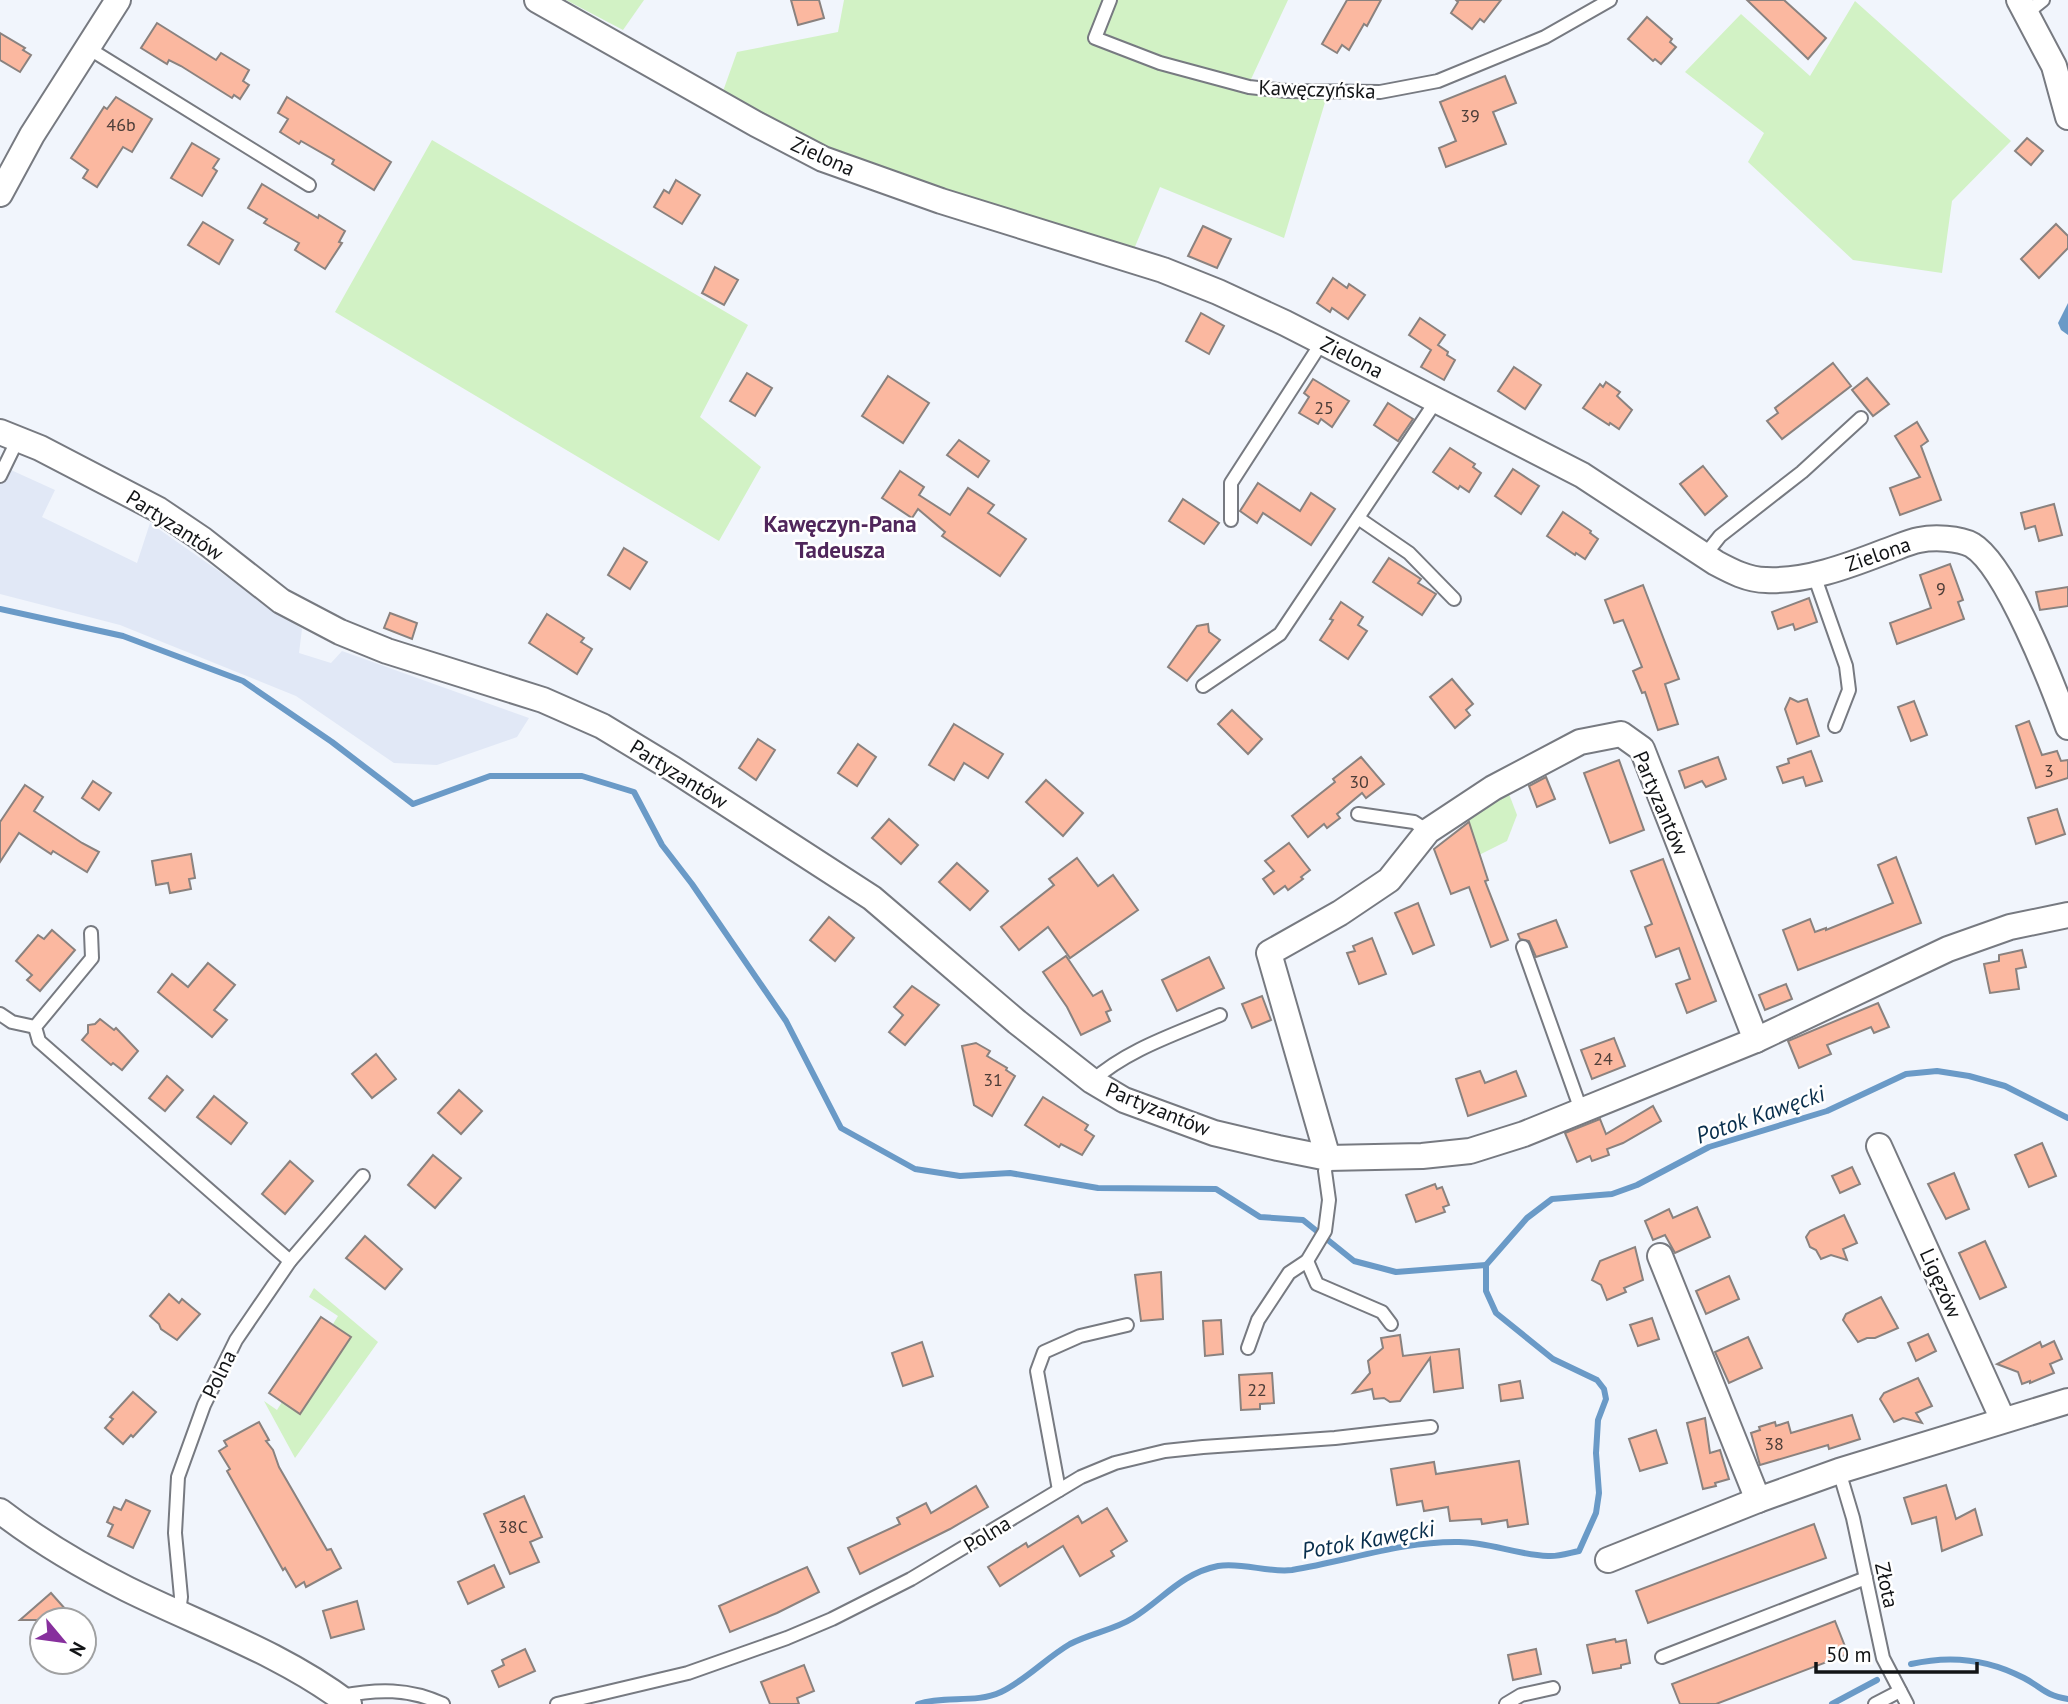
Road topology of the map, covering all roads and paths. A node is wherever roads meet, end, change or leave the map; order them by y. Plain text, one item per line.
1 (118, 0) edge
2 (537, 0) edge
3 (1110, 0) edge
4 (1609, 0) edge
5 (2030, 4) edge
6 (88, 48) junction
7 (2068, 117) edge
8 (309, 185) dead end
9 (0, 194) edge
10 (1322, 342) junction
11 (1436, 401) junction
12 (1861, 418) dead end
13 (9, 436) edge
14 (0, 476) edge
15 (1358, 518) junction
16 (1231, 520) dead end
17 (1704, 555) junction
18 (1814, 575) junction
19 (1454, 599) dead end
20 (1203, 686) dead end
21 (1835, 726) dead end
22 (2068, 727) edge
23 (1358, 814) dead end
24 (1428, 831) junction
25 (2068, 915) edge
26 (91, 933) dead end
27 (1523, 947) dead end
28 (0, 1014) edge
29 (1220, 1015) dead end
30 (35, 1027) junction
31 (1756, 1040) junction
32 (1092, 1082) junction
33 (1581, 1110) junction
34 (1880, 1146) dead end
35 (1328, 1158) junction
36 (363, 1176) dead end
37 (1660, 1256) dead end
38 (290, 1261) junction
39 (1307, 1261) junction
40 (1391, 1324) dead end
41 (1127, 1325) dead end
42 (1248, 1348) dead end
43 (2068, 1401) edge
44 (2003, 1420) junction
45 (1431, 1427) dead end
46 (1839, 1471) junction
47 (1059, 1490) junction
48 (1758, 1500) junction
49 (0, 1511) edge
50 (1608, 1560) dead end
51 (1866, 1578) junction
52 (179, 1612) junction
53 (1662, 1657) dead end
54 (1553, 1688) dead end
55 (1900, 1690) junction
56 (339, 1702) edge
57 (443, 1704) edge
58 (557, 1704) edge
59 (1506, 1704) edge
60 (1875, 1704) edge
61 (1907, 1704) edge

1 - 6 street
2 - 10 street, Zielona
3 - 4 lane, Kawęczyńska
5 - 7 street
6 - 8 lane
6 - 9 street
10 - 11 street, Zielona
10 - 16 lane
11 - 15 lane
11 - 17 street, Zielona
12 - 17 lane
13 - 14 lane
13 - 32 street, Partyzantów
15 - 19 lane
15 - 20 lane
17 - 18 street, Zielona
18 - 21 lane
18 - 22 street, Zielona
23 - 24 lane
24 - 31 street, Partyzantów
24 - 35 street, Partyzantów
25 - 31 street, Partyzantów
26 - 30 lane
27 - 33 lane
28 - 30 lane
29 - 32 lane
30 - 38 lane
31 - 33 street, Partyzantów
32 - 35 street, Partyzantów
33 - 35 street, Partyzantów
34 - 44 street, Ligęzów
35 - 39 lane
36 - 38 lane, Polna
37 - 48 street
38 - 52 lane, Polna
39 - 40 lane
39 - 42 lane
41 - 47 lane
43 - 44 street
44 - 46 street
45 - 47 lane, Polna
46 - 48 street
46 - 51 lane, Złota
47 - 58 lane, Polna
48 - 50 street
49 - 52 street
51 - 53 lane
51 - 55 lane, Złota
52 - 56 street
54 - 59 lane
55 - 60 lane
55 - 61 lane, Złota
56 - 57 lane

